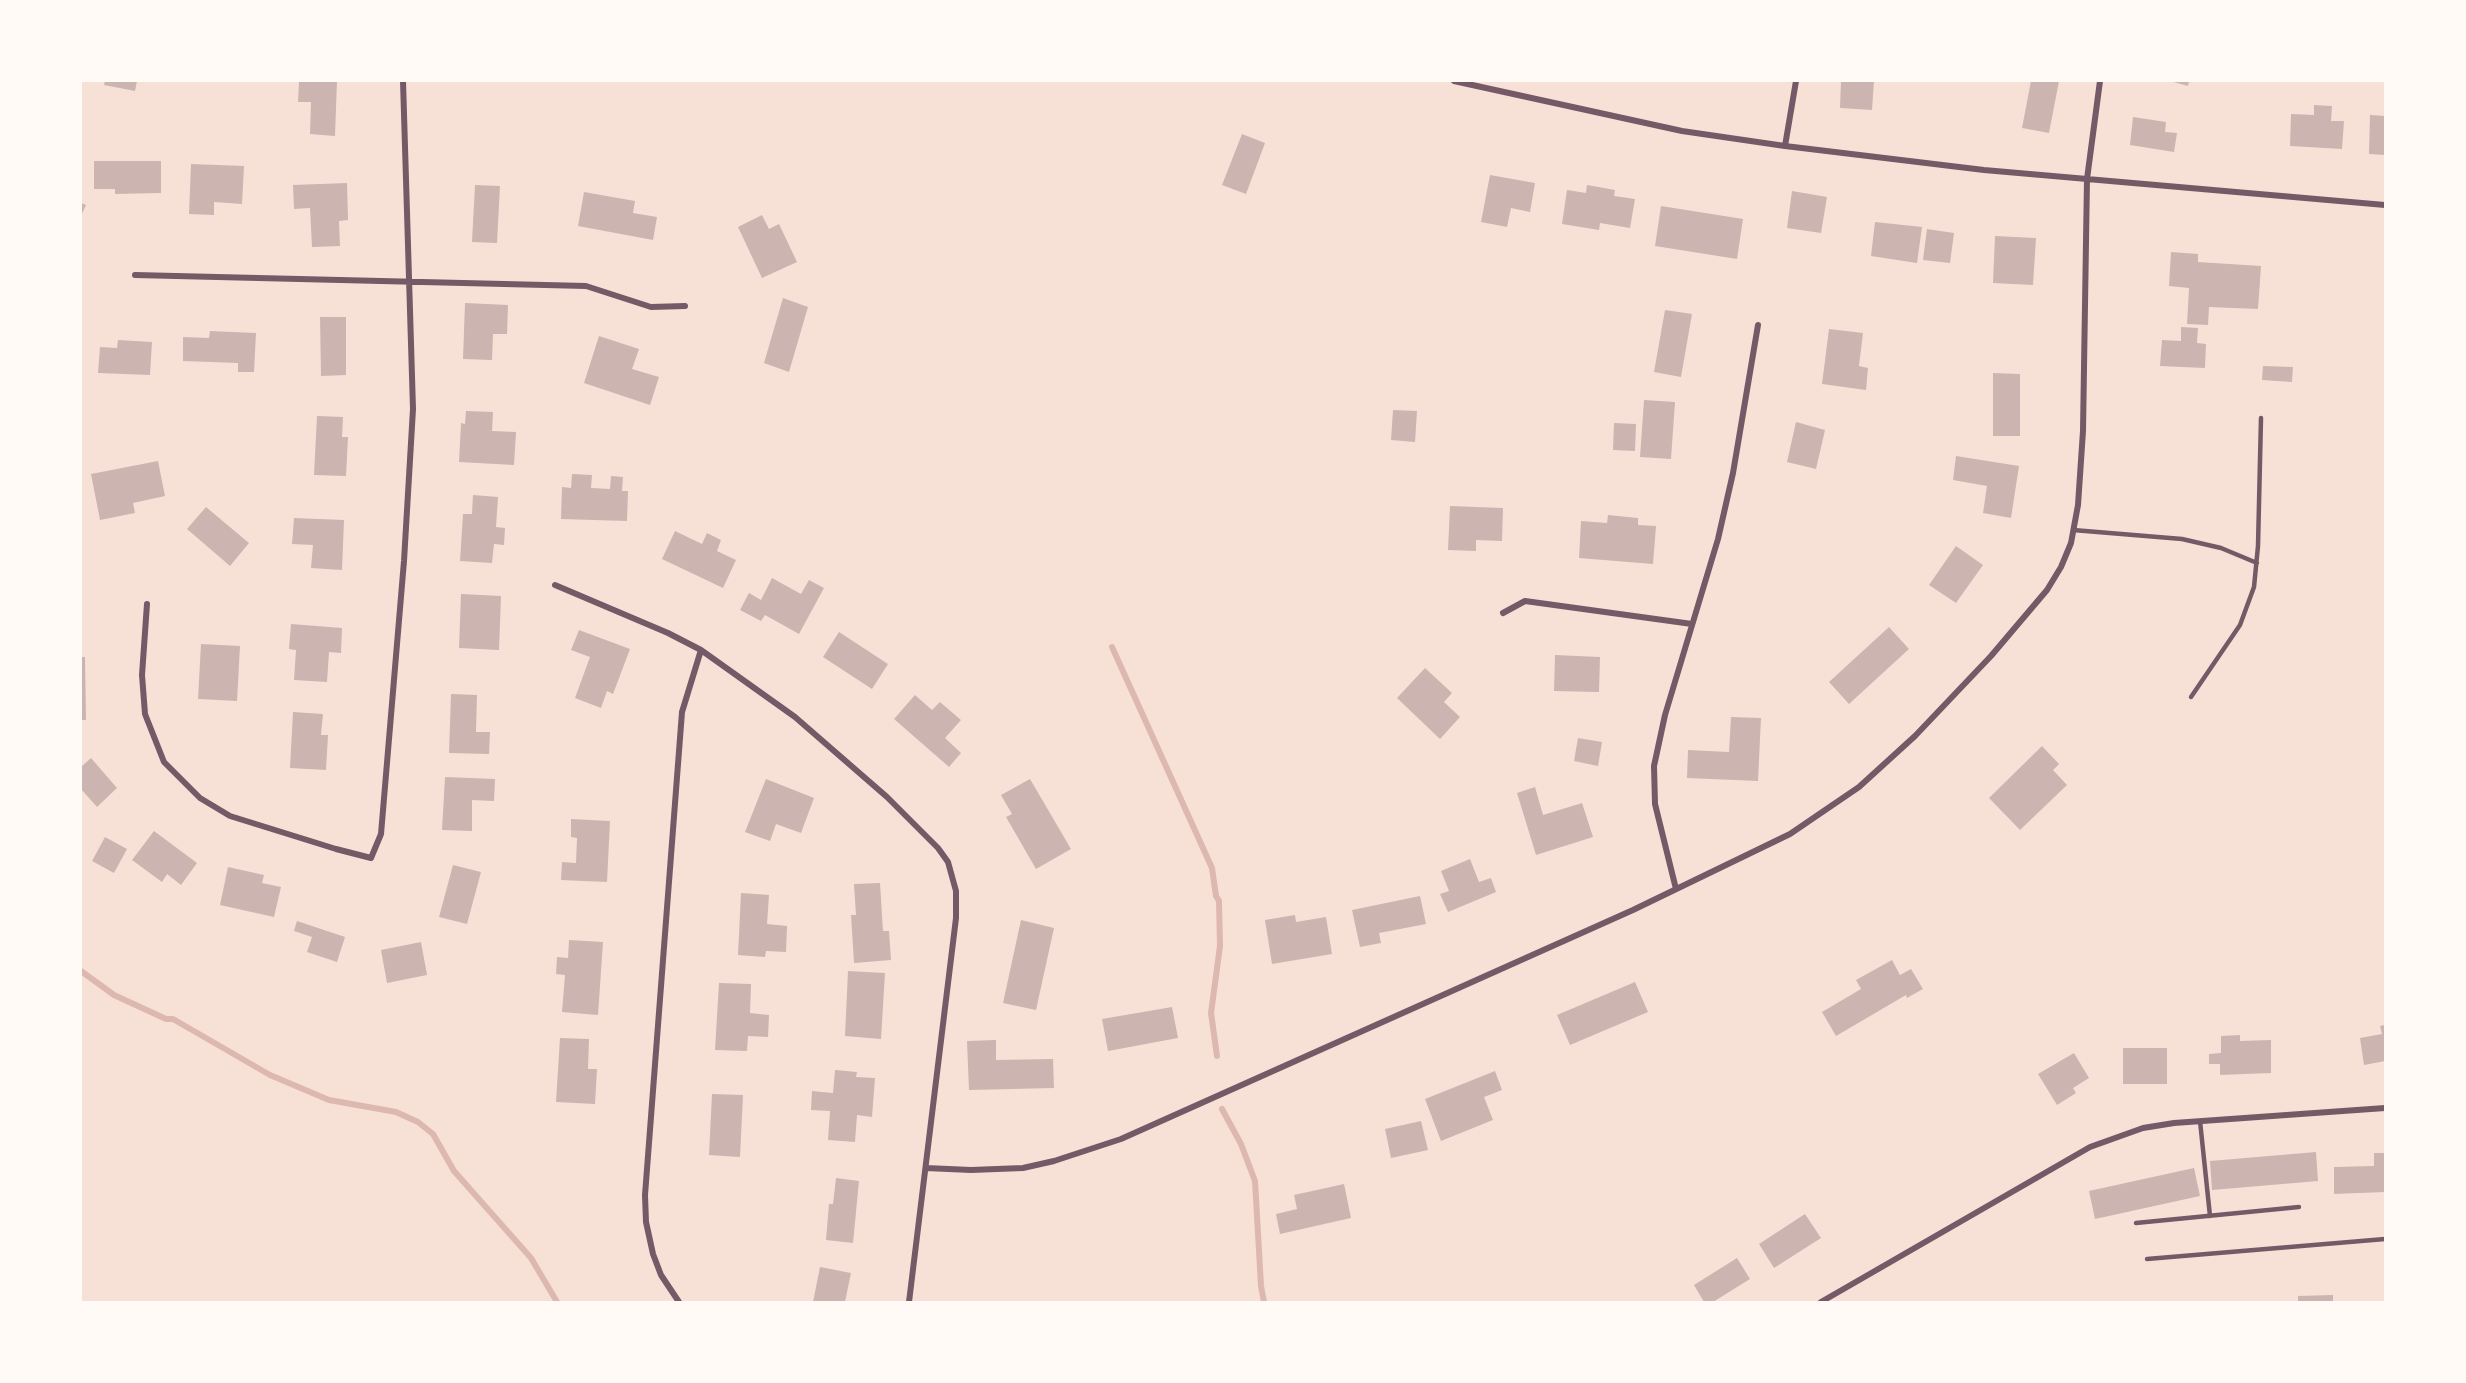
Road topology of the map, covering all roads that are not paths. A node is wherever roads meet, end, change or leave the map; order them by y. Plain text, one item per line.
1 (403, 81) edge
2 (1454, 81) edge
3 (1796, 81) edge
4 (2100, 81) edge
5 (1481, 84) edge
6 (1785, 146) junction
7 (2087, 179) junction
8 (2385, 205) edge
9 (135, 275) dead end
10 (410, 282) junction
11 (686, 306) dead end
12 (1758, 325) dead end
13 (2261, 418) dead end
14 (2073, 530) junction
15 (2257, 563) junction
16 (555, 585) dead end
17 (147, 604) dead end
18 (1503, 614) dead end
19 (1692, 624) junction
20 (701, 650) junction
21 (2191, 697) dead end
22 (1676, 889) junction
23 (2385, 1108) edge
24 (2199, 1121) junction
25 (926, 1168) junction
26 (2299, 1207) dead end
27 (2210, 1215) junction
28 (2136, 1223) dead end
29 (2385, 1239) edge
30 (2147, 1259) dead end
31 (679, 1302) edge
32 (909, 1302) edge
33 (1821, 1302) edge

1 - 10 street
2 - 5 street
3 - 6 street
4 - 7 street
5 - 6 street
6 - 7 street
7 - 8 street
7 - 14 street
9 - 10 street
10 - 11 street
10 - 17 street
12 - 19 street
13 - 15 lane
14 - 15 lane
14 - 22 street
15 - 21 lane
16 - 20 street
18 - 19 street
19 - 22 street
20 - 25 street
20 - 31 street
22 - 25 street
23 - 24 street
24 - 27 lane
24 - 33 street
25 - 32 street
26 - 27 lane
27 - 28 lane
29 - 30 lane

